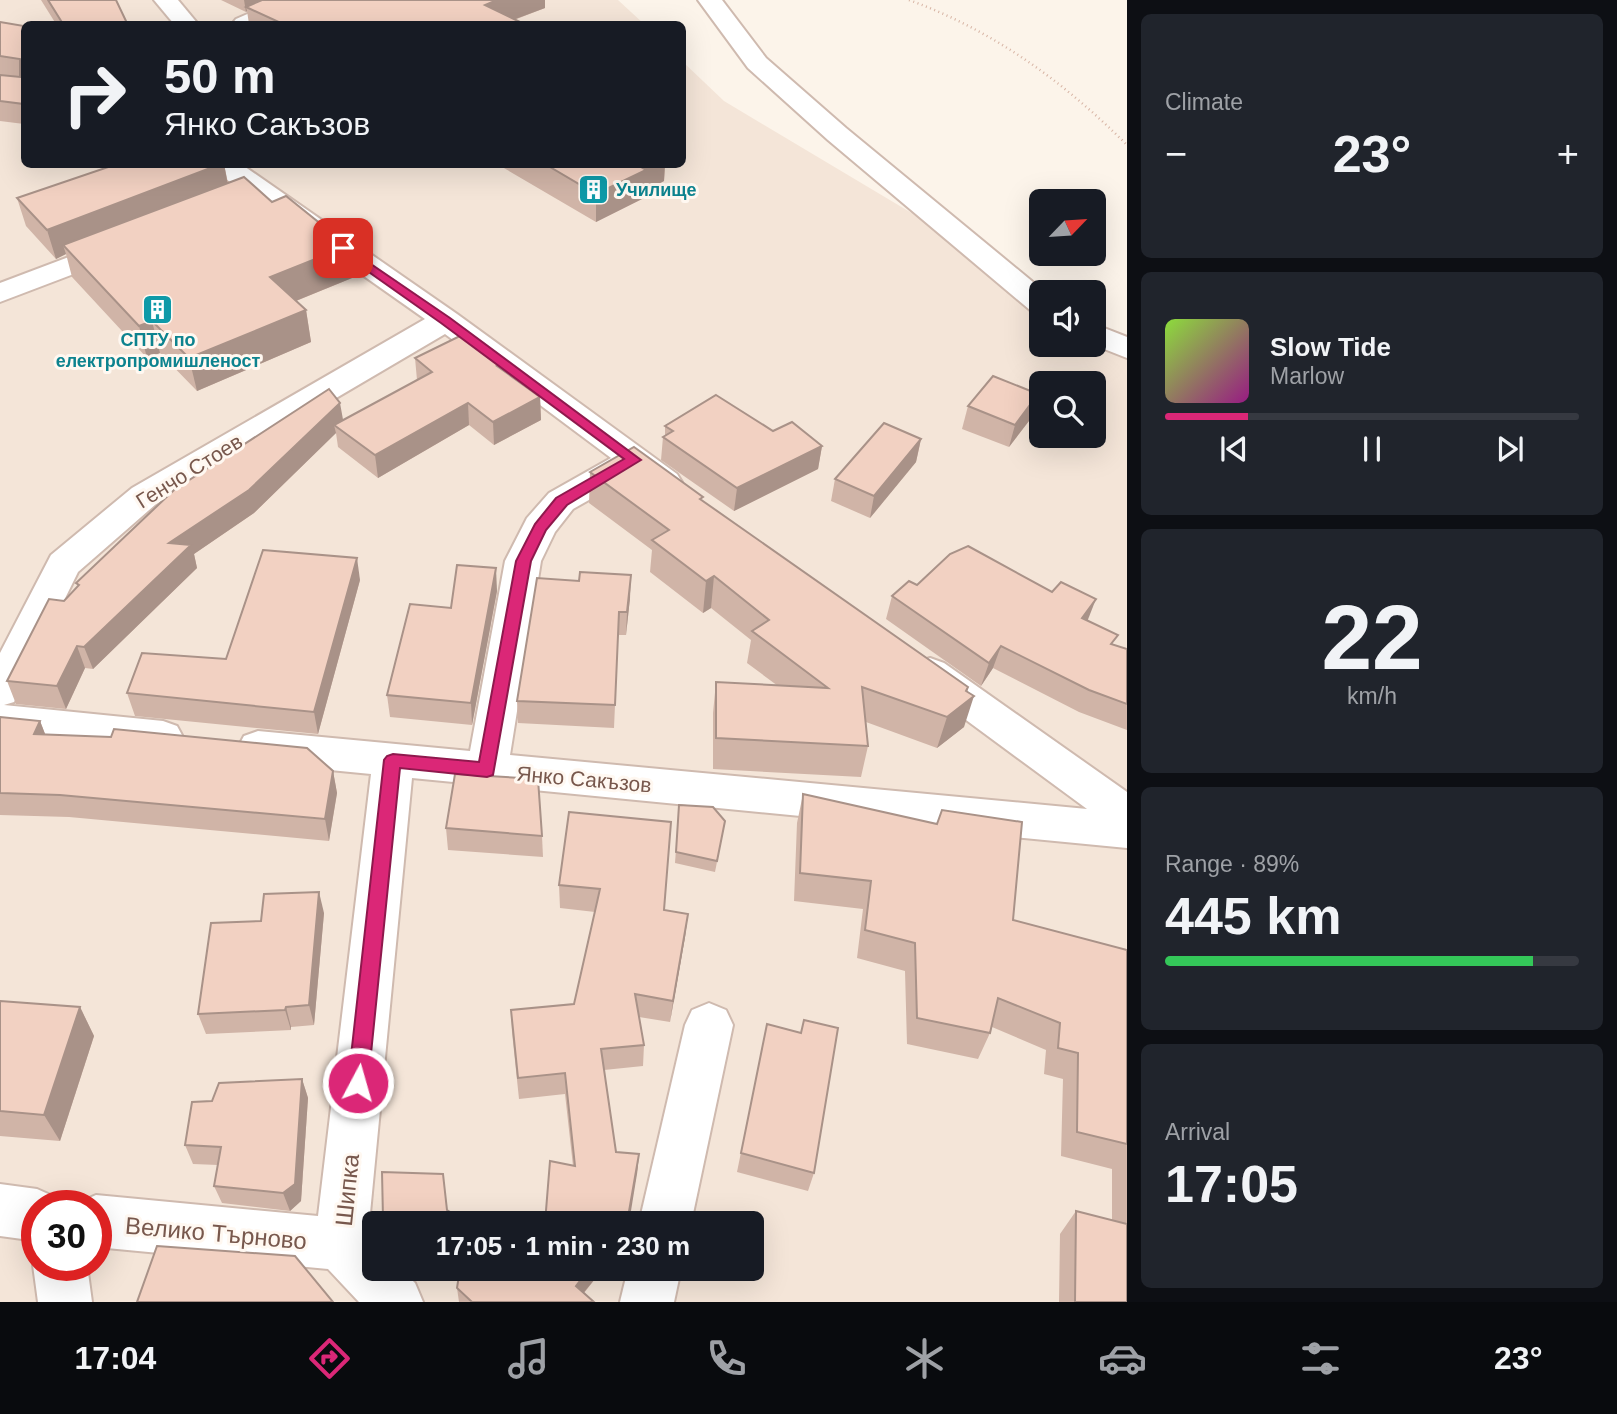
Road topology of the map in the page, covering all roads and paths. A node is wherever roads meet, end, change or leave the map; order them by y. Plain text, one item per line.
1 (166, 0) edge
2 (299, 0) edge
3 (710, 0) edge
4 (909, 0) edge
5 (184, 21) edge
6 (251, 21) edge
7 (1127, 145) edge
8 (226, 168) edge
9 (144, 237) edge
10 (0, 293) edge
11 (1029, 294) edge
12 (446, 320) junction
13 (1106, 339) edge
14 (1127, 349) edge
15 (634, 460) junction
16 (690, 500) edge
17 (903, 654) edge
18 (0, 691) edge
19 (0, 720) edge
20 (393, 760) junction
21 (487, 770) junction
22 (1127, 815) edge
23 (1127, 830) edge
24 (709, 1025) dead end
25 (0, 1210) edge
26 (668, 1211) edge
27 (21, 1213) edge
28 (112, 1223) edge
29 (341, 1244) junction
30 (62, 1281) edge
31 (652, 1281) edge
32 (65, 1302) edge
33 (396, 1302) edge
34 (648, 1302) edge

1 - 5 street
2 - 6 street
3 - 11 street
4 - 7 path
8 - 12 street
9 - 10 street
12 - 15 street
12 - 18 street, Генчо Стоев
13 - 14 street
15 - 16 street
15 - 21 street
17 - 22 street
19 - 20 street, Янко Сакъзов
20 - 21 street, Янко Сакъзов
20 - 29 street, Шипка
21 - 23 street, Янко Сакъзов
24 - 26 street
25 - 27 street
28 - 29 street, Велико Търново
29 - 33 street
30 - 32 street
31 - 34 street

